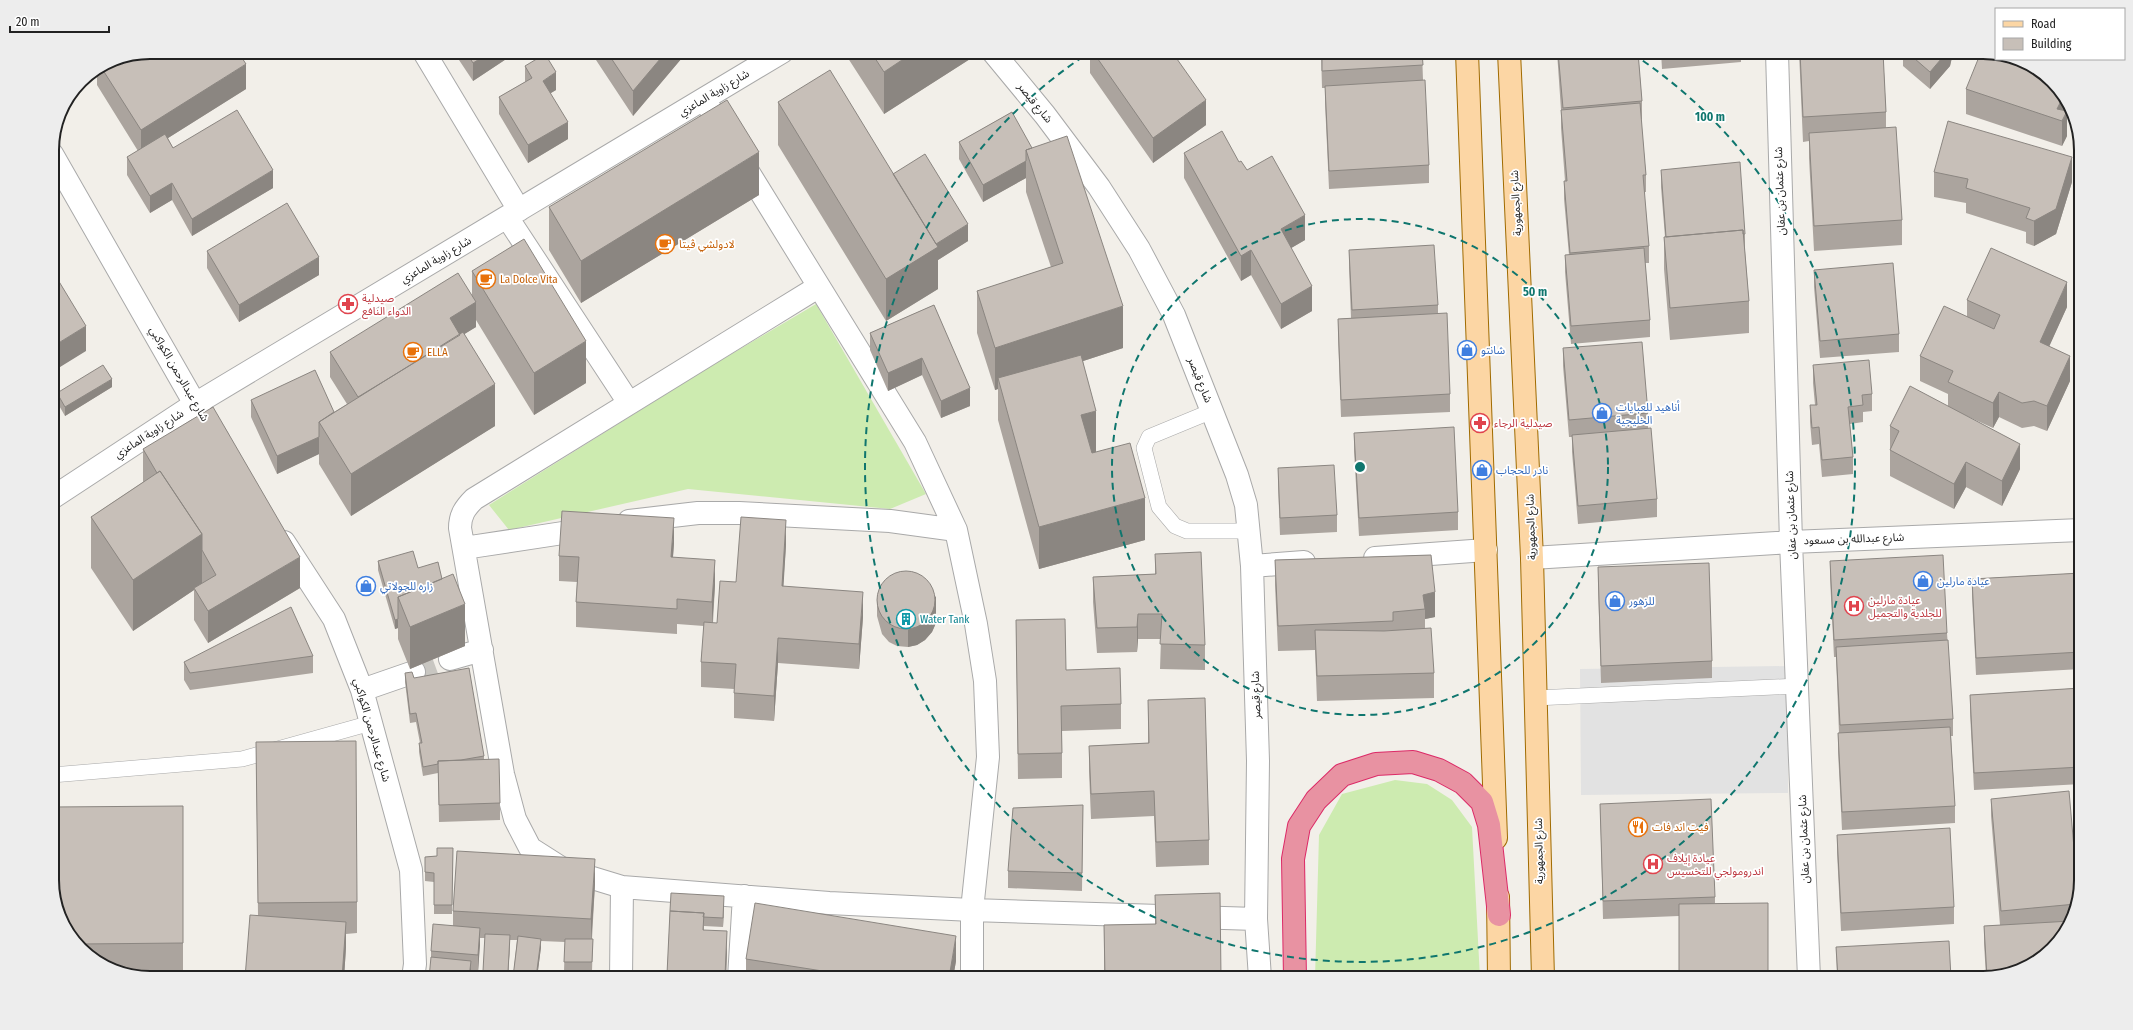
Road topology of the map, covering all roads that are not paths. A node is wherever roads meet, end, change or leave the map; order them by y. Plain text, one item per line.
1 (428, 59) edge
2 (770, 59) edge
3 (999, 59) edge
4 (1468, 59) edge
5 (1509, 59) edge
6 (1777, 59) edge
7 (704, 99) junction
8 (59, 166) edge
9 (513, 214) junction
10 (818, 287) junction
11 (629, 403) junction
12 (195, 404) junction
13 (1212, 411) junction
14 (230, 458) edge
15 (59, 493) edge
16 (273, 525) edge
17 (956, 530) junction
18 (2074, 530) edge
19 (1249, 531) junction
20 (1791, 542) junction
21 (464, 548) junction
22 (1486, 550) junction
23 (1532, 558) junction
24 (1353, 559) edge
25 (1322, 561) edge
26 (1252, 566) junction
27 (482, 650) junction
28 (450, 659) tunnel mouth
29 (414, 672) tunnel mouth
30 (1798, 686) junction
31 (362, 690) junction
32 (1535, 698) junction
33 (371, 723) junction
34 (59, 774) edge
35 (622, 887) junction
36 (744, 896) junction
37 (972, 910) junction
38 (1499, 915) junction
39 (1256, 919) junction
40 (414, 971) edge
41 (621, 971) edge
42 (739, 971) edge
43 (972, 971) edge
44 (1260, 971) edge
45 (1295, 971) edge
46 (1499, 971) edge
47 (1543, 971) edge
48 (1809, 971) edge

1 - 9 street
2 - 7 street, شارع زاوية الماعزي
3 - 13 street, شارع قيصر
4 - 22 main road
5 - 23 main road, شارع الجمهورية
6 - 20 street, شارع عثمان بن عفان
7 - 9 street, شارع زاوية الماعزي
7 - 10 street
8 - 12 street, شارع عبدالرحمن الكواكبي
9 - 11 street
9 - 12 street, شارع زاوية الماعزي
10 - 11 street
10 - 17 street
11 - 21 street
12 - 14 street, شارع عبدالرحمن الكواكبي
12 - 15 street, شارع زاوية الماعزي
13 - 19 street, شارع قيصر
13 - 19 lane
16 - 31 street, شارع عبدالرحمن الكواكبي
17 - 21 street
17 - 37 street
18 - 20 street, شارع عبدالله بن مسعود
19 - 26 street, شارع قيصر
20 - 23 street, شارع عبدالله بن مسعود
20 - 30 street, شارع عثمان بن عفان
21 - 27 street
22 - 24 street
22 - 38 main road
23 - 32 main road, شارع الجمهورية
25 - 26 street
26 - 39 street, شارع قيصر
27 - 28 street
27 - 35 street
29 - 31 street
30 - 32 lane
30 - 48 street, شارع عثمان بن عفان
31 - 33 street, شارع عبدالرحمن الكواكبي
32 - 47 main road, شارع الجمهورية
33 - 34 lane
33 - 40 street, شارع عبدالرحمن الكواكبي
35 - 36 street
35 - 41 street
36 - 37 street
36 - 42 street
37 - 39 street
37 - 43 street
38 - 45 highway
38 - 46 main road
39 - 44 street, شارع قيصر

